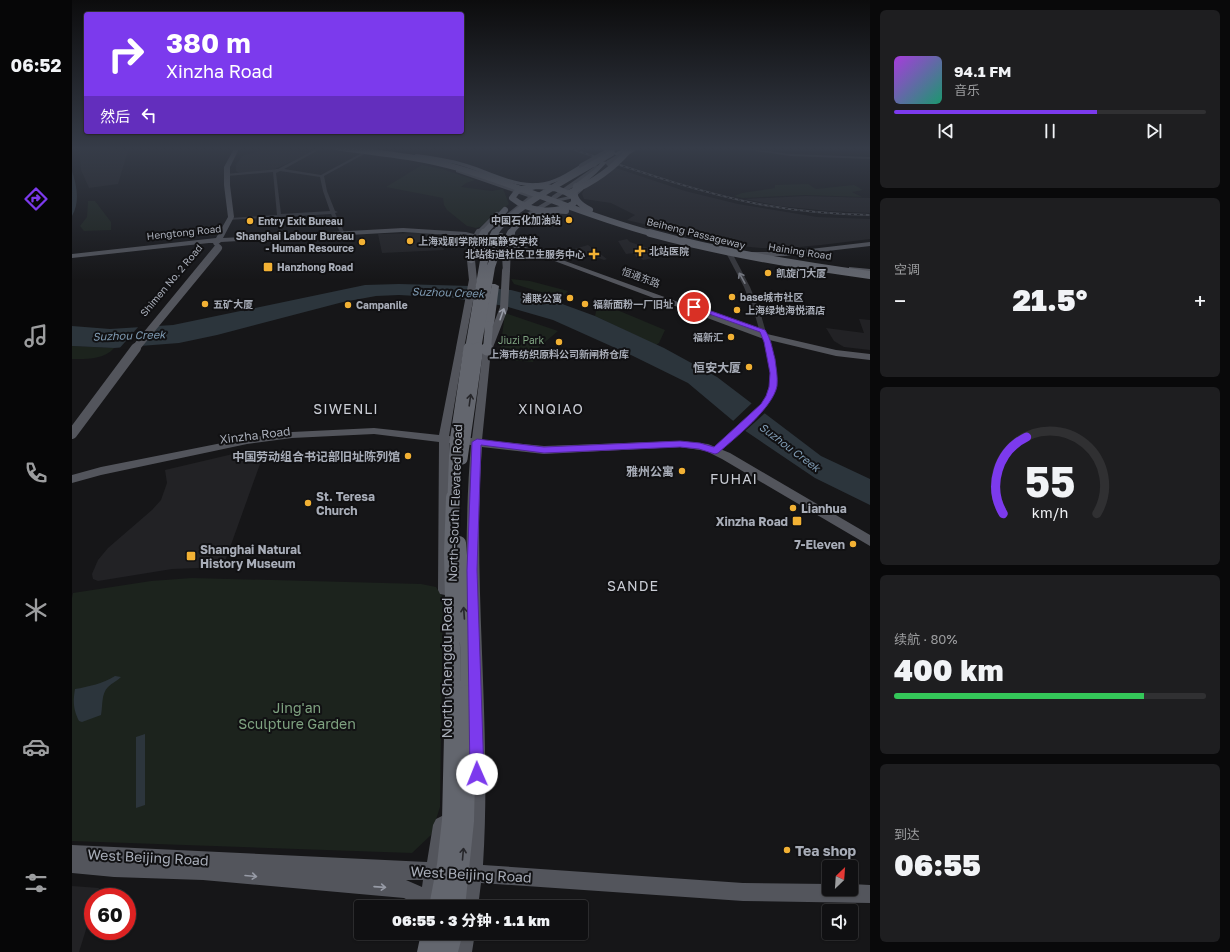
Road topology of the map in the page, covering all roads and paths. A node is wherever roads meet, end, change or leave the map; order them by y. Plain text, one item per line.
1 (231, 191) edge
2 (277, 191) edge
3 (325, 191) edge
4 (507, 191) edge
5 (516, 191) edge
6 (523, 191) edge
7 (528, 191) edge
8 (528, 191) edge
9 (534, 191) edge
10 (554, 191) edge
11 (556, 191) edge
12 (561, 191) edge
13 (564, 191) edge
14 (569, 191) edge
15 (574, 191) edge
16 (578, 191) edge
17 (518, 192) joint
18 (512, 198) junction
19 (545, 198) junction
20 (575, 199) junction
21 (520, 200) junction
22 (554, 210) junction
23 (334, 211) junction
24 (280, 215) junction
25 (233, 218) junction
26 (343, 232) junction
27 (489, 237) junction
28 (220, 242) junction
29 (508, 242) junction
30 (870, 243) edge
31 (697, 244) junction
32 (727, 251) junction
33 (72, 254) edge
34 (759, 254) junction
35 (471, 259) junction
36 (473, 269) junction
37 (870, 273) edge
38 (473, 280) junction
39 (495, 286) junction
40 (477, 325) junction
41 (763, 334) junction
42 (487, 350) junction
43 (834, 350) junction
44 (870, 353) edge
45 (870, 357) edge
46 (72, 421) edge
47 (72, 434) edge
48 (444, 438) junction
49 (477, 442) junction
50 (715, 451) junction
51 (72, 478) edge
52 (72, 483) edge
53 (870, 541) edge
54 (72, 854) edge
55 (72, 864) edge
56 (434, 871) junction
57 (474, 873) junction
58 (870, 894) edge
59 (424, 900) edge
60 (432, 900) edge
61 (434, 900) edge
62 (457, 900) edge
63 (470, 900) edge
64 (422, 940) edge
65 (431, 940) edge
66 (451, 940) edge
67 (464, 940) edge
68 (419, 952) edge
69 (428, 952) edge
70 (448, 952) edge
71 (462, 952) edge

1 - 25 main road
2 - 24 street
3 - 23 street
4 - 18 highway, bridge
5 - 18 highway, bridge
6 - 31 highway, Beiheng Passageway, bridge
7 - 31 highway, Beiheng Passageway, bridge
8 - 19 main road
9 - 21 highway, bridge
10 - 19 main road
11 - 19 highway, North-South Elevated Road, bridge
12 - 19 main road
13 - 20 highway, bridge
14 - 19 highway, bridge
15 - 20 highway, bridge
16 - 19 main road, bridge
17 - 19 main road
17 - 21 main road
18 - 22 highway, bridge
18 - 36 highway, bridge
19 - 21 highway, bridge
19 - 21 main road
19 - 27 main road
19 - 29 main road
19 - 32 main road
19 - 40 highway, North-South Elevated Road, bridge
20 - 22 highway, bridge
20 - 31 highway, bridge
21 - 35 highway, bridge
21 - 35 main road, bridge
22 - 31 highway, bridge
22 - 39 highway, bridge
23 - 24 street
23 - 26 street
24 - 25 street
25 - 28 main road
26 - 27 main road, Hengtong Road
26 - 28 main road, Hengtong Road
27 - 29 main road, Hengtong Road
28 - 33 main road, Hengtong Road
28 - 46 main road, Shimen No. 2 Road
28 - 47 main road, Shimen No. 2 Road, bridge
29 - 41 main road, Hengtong Road
42 -> 29 main road, bridge
30 - 32 main road
30 - 34 main road
31 - 37 highway, Beiheng Passageway, bridge
32 - 34 main road, Haining Road
32 - 37 main road, Haining Road
41 -> 32 street
34 - 37 main road, Haining Road
35 - 36 main road, North Chengdu Road, bridge
36 - 38 main road, North Chengdu Road, bridge
38 - 40 highway, bridge
38 - 48 main road, North Chengdu Road, bridge
39 - 40 highway, bridge
39 - 42 highway, bridge
40 - 61 highway, North-South Elevated Road, bridge
62 -> 40 highway, North-South Elevated Road, bridge
41 - 43 main road, Hengtong Road
41 - 50 street
42 - 49 main road
43 - 44 main road
43 - 45 main road
48 - 49 main road, Xinzha Road
48 - 51 main road, Xinzha Road
48 - 52 main road, Xinzha Road
48 - 56 main road, North Chengdu Road
49 - 50 main road, Xinzha Road
49 - 57 main road
50 - 53 main road, Xinzha Road
54 - 56 main road, West Beijing Road
55 -> 59 main road
56 - 57 main road, West Beijing Road
56 - 60 main road, North Chengdu Road
57 - 58 main road, West Beijing Road
57 - 63 main road
64 - 68 main road
65 - 69 highway
66 - 70 highway
67 - 71 main road

